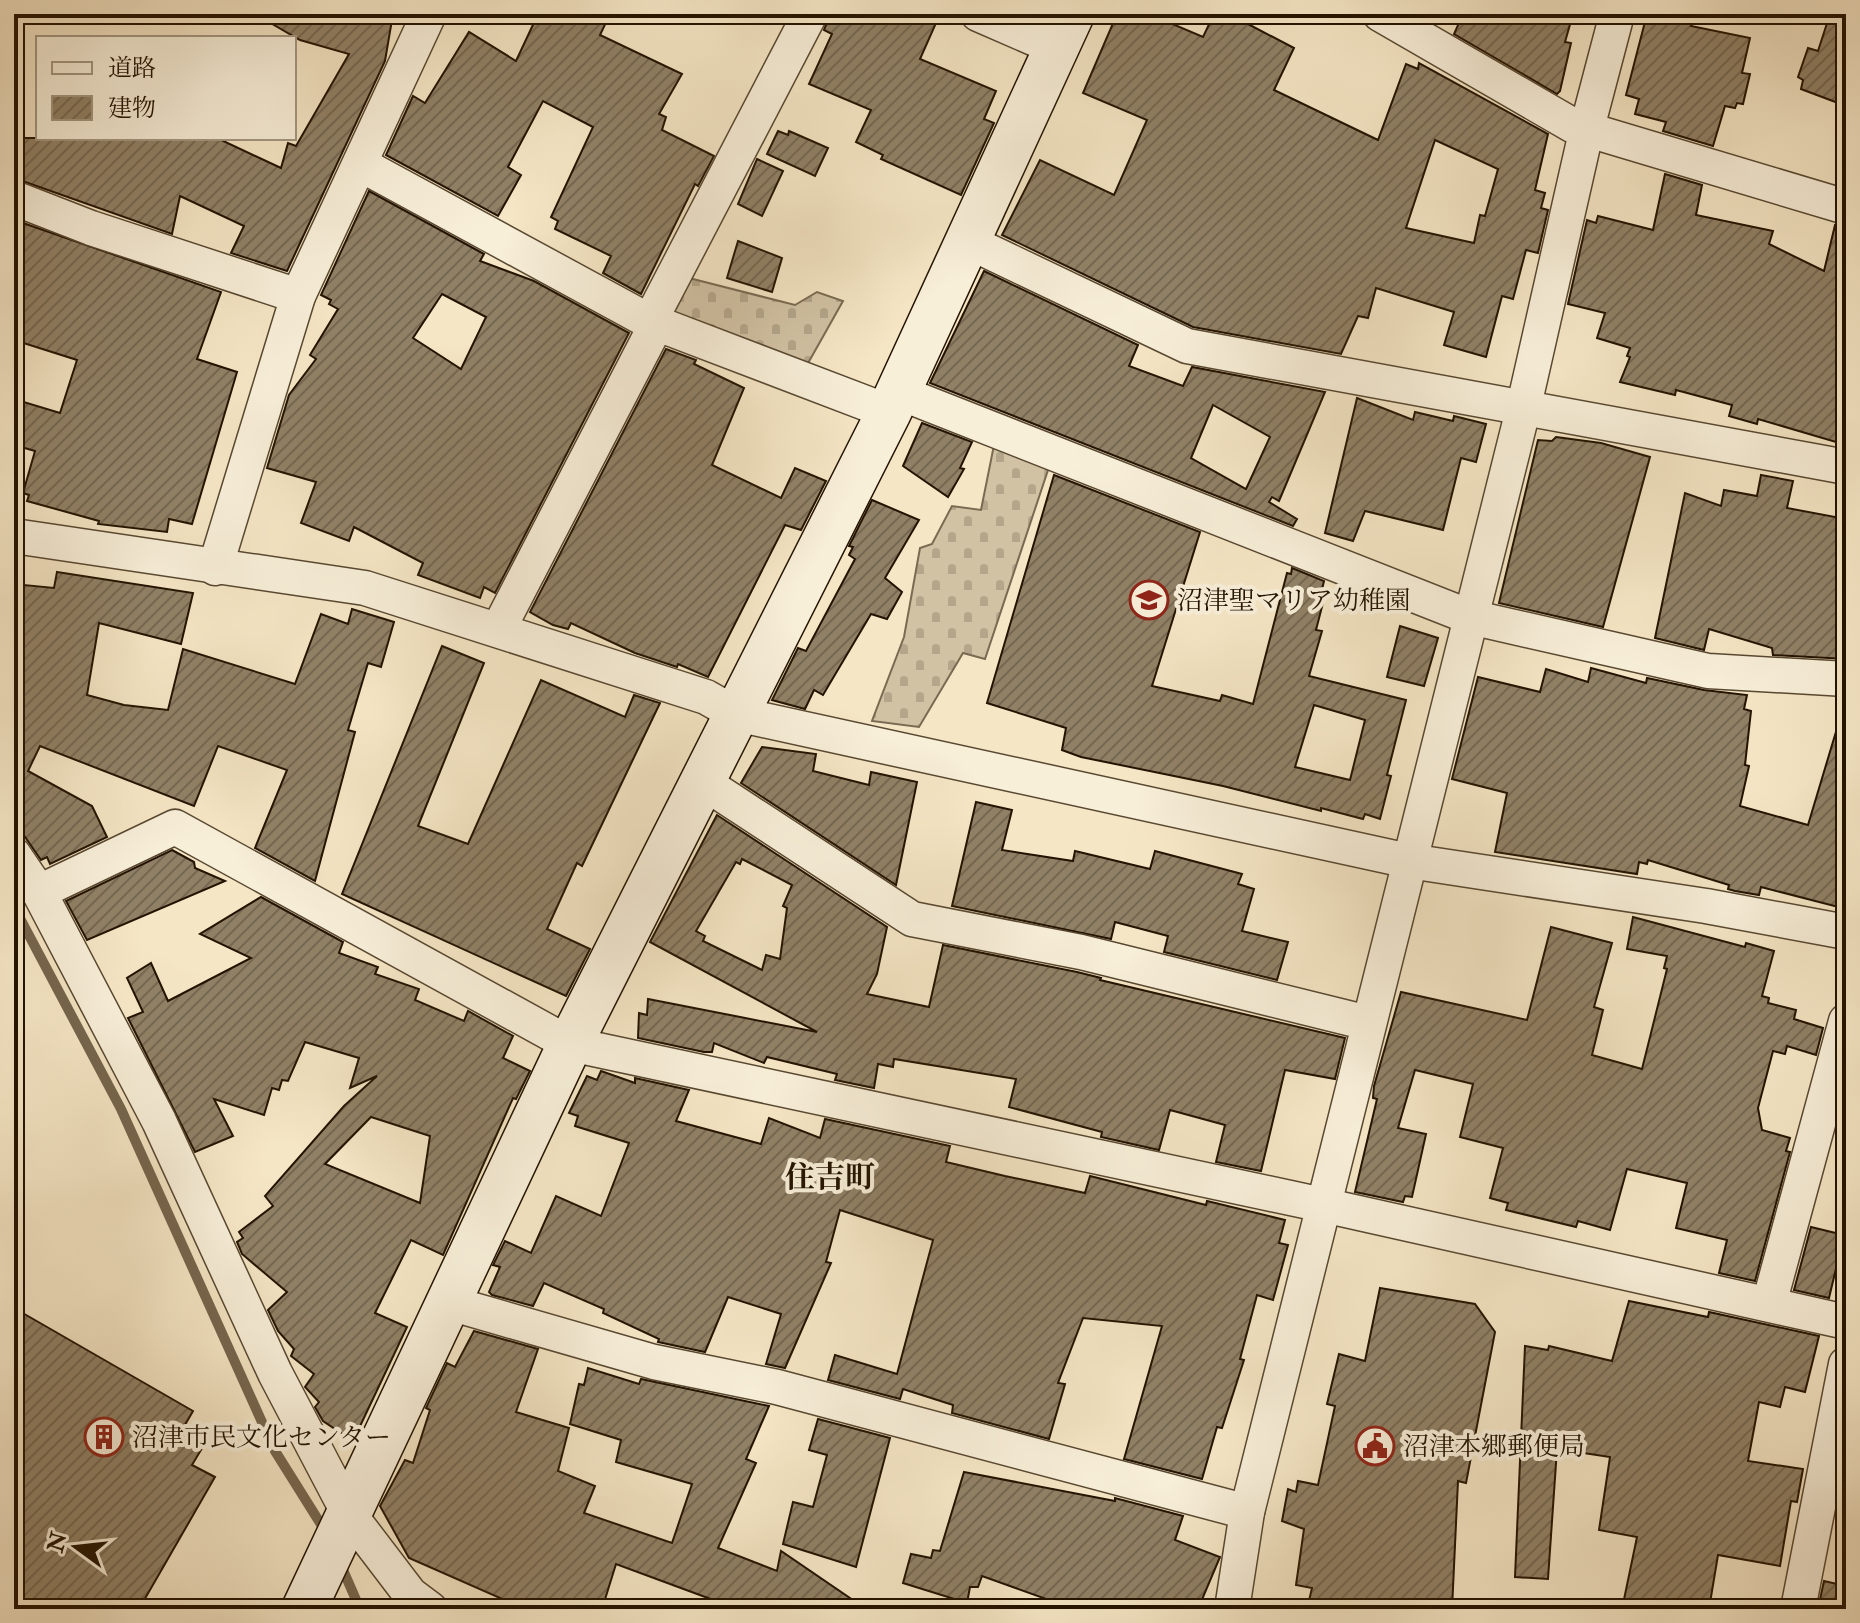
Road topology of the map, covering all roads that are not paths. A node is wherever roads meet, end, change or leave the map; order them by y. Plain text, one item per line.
1 (429, 14) edge
2 (810, 14) edge
3 (978, 14) edge
4 (1380, 14) edge
5 (1617, 14) edge
6 (1064, 31) edge
7 (1587, 128) junction
8 (360, 164) junction
9 (14, 198) edge
10 (1846, 207) edge
11 (967, 241) junction
12 (298, 296) junction
13 (653, 322) junction
14 (894, 402) junction
15 (1523, 410) junction
16 (1846, 467) edge
17 (14, 536) edge
18 (215, 568) junction
19 (1470, 617) junction
20 (498, 630) junction
21 (1846, 679) edge
22 (736, 714) junction
23 (703, 782) junction
24 (14, 855) edge
25 (1409, 861) junction
26 (39, 892) junction
27 (1846, 932) edge
28 (1846, 1021) edge
29 (1368, 1023) junction
30 (570, 1044) junction
31 (1323, 1205) junction
32 (446, 1302) junction
33 (1769, 1304) junction
34 (1846, 1322) edge
35 (1846, 1364) edge
36 (1247, 1512) junction
37 (349, 1514) junction
38 (304, 1609) edge
39 (430, 1609) edge
40 (1232, 1609) edge
41 (1798, 1609) edge

1 - 8 street
2 - 13 street
3 - 6 street
4 - 7 street
5 - 7 street
6 - 11 street
7 - 10 street
7 - 15 street
8 - 12 street
8 - 13 street
9 - 12 street
11 - 14 street
11 - 15 street
12 - 18 street
13 - 14 street
13 - 20 street
14 - 19 street
14 - 22 street
15 - 16 street
15 - 19 street
17 - 18 street
18 - 20 street
19 - 21 street
19 - 25 street
20 - 22 street
22 - 23 street
22 - 25 street
23 - 29 street
23 - 30 street
24 - 26 street
25 - 27 street
25 - 29 street
26 - 30 street
26 - 37 street
28 - 33 street
29 - 31 street
30 - 31 street
30 - 32 street
31 - 33 street
31 - 36 street
32 - 36 street
32 - 37 street
33 - 34 street
35 - 41 street
36 - 40 street
37 - 38 street
37 - 39 street

